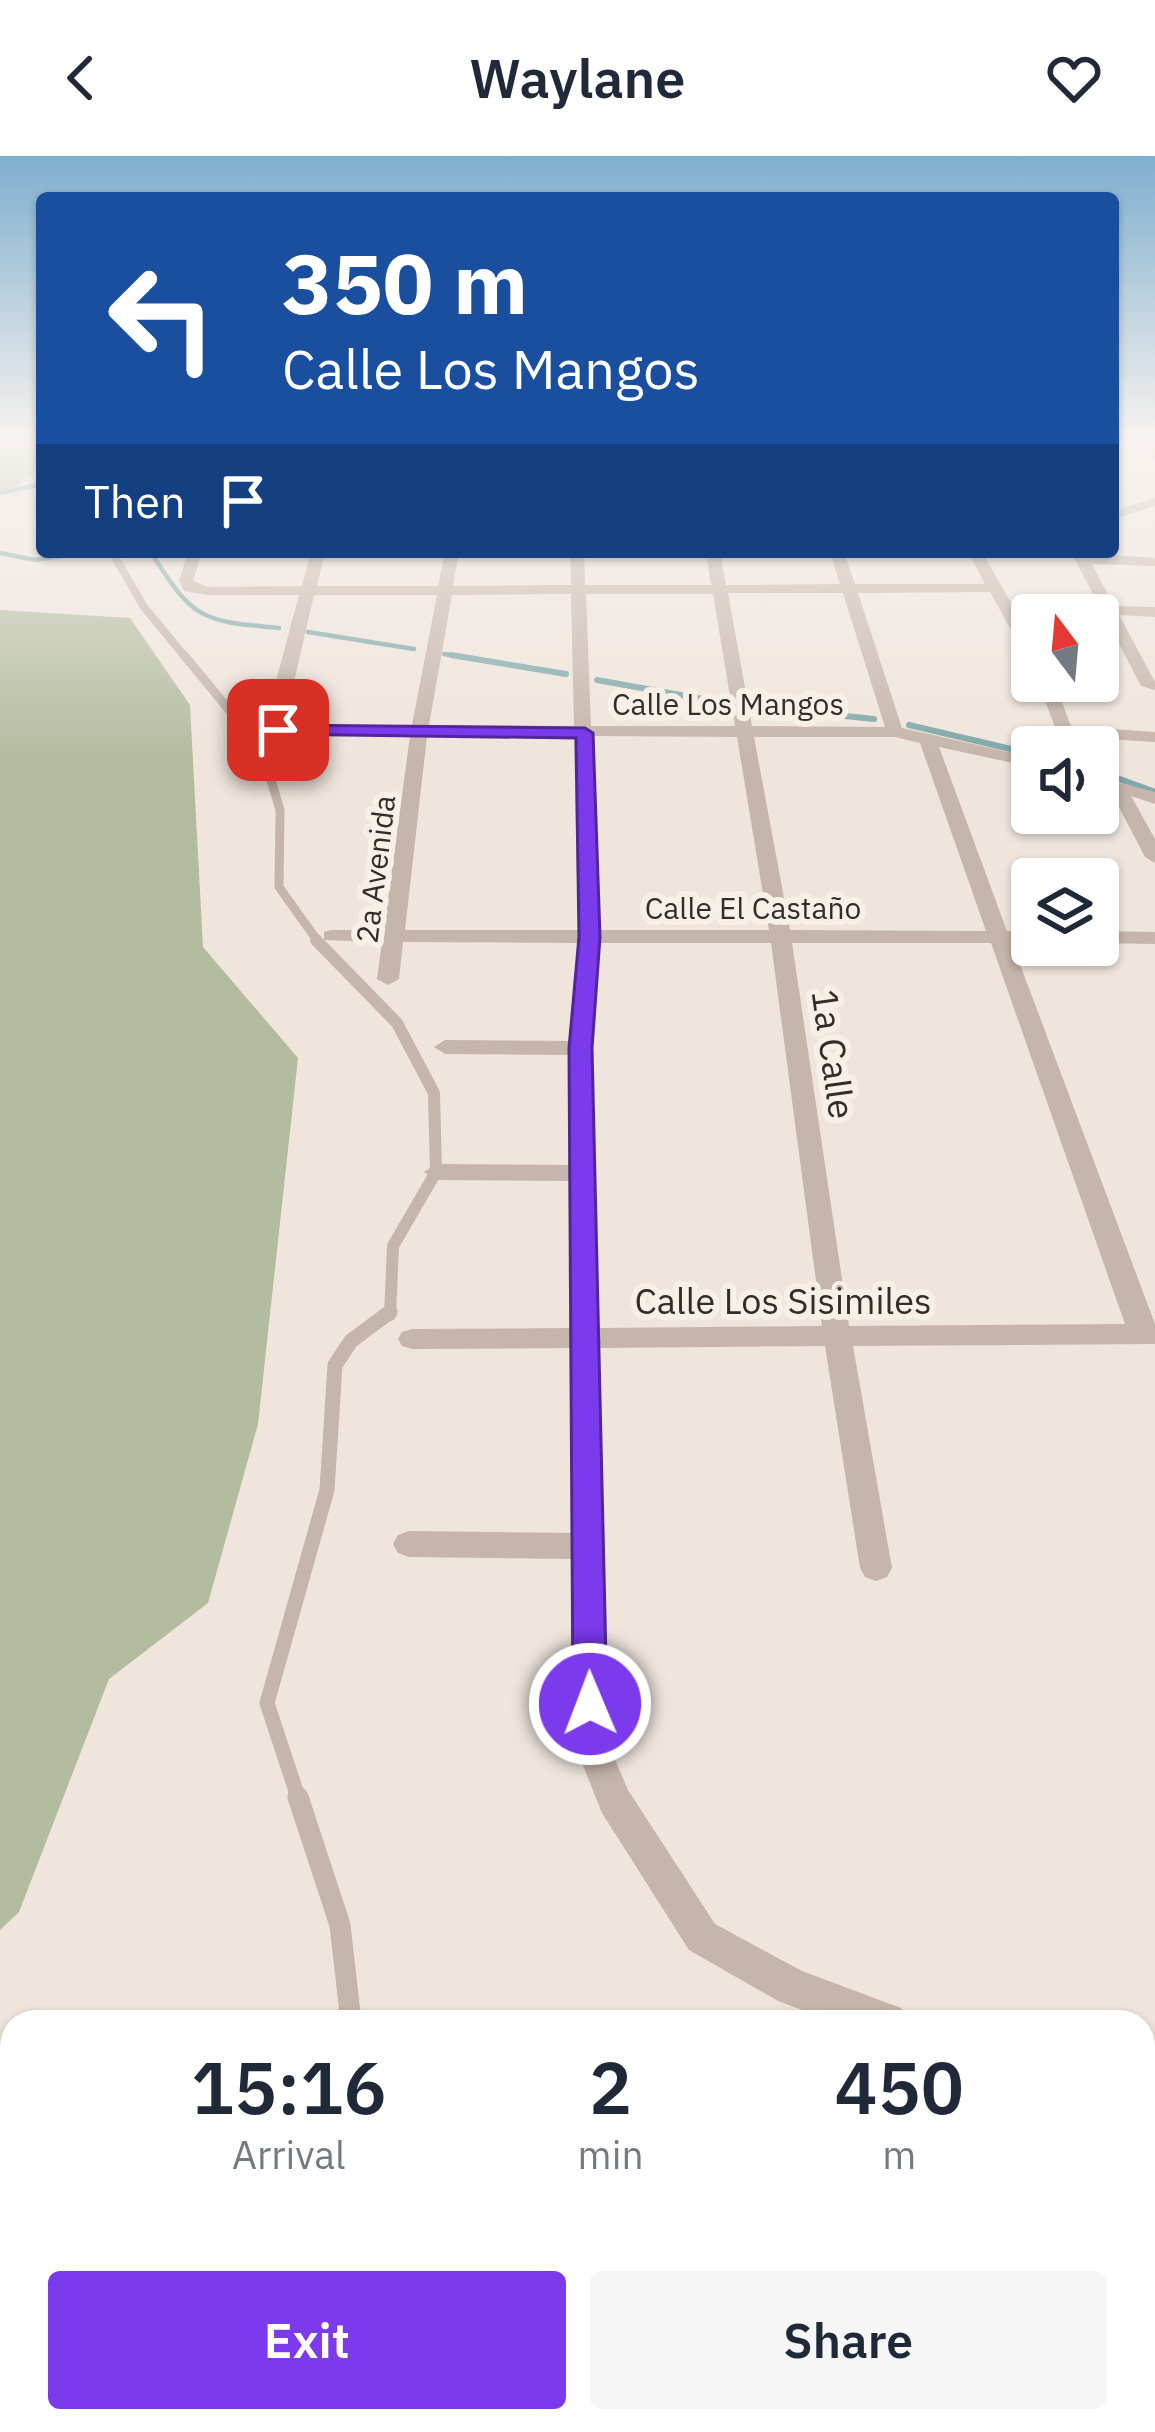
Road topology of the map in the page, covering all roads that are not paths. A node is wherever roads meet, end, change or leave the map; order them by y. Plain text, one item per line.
1 (115, 558) edge
2 (193, 558) edge
3 (316, 558) edge
4 (451, 558) edge
5 (578, 558) edge
6 (714, 558) edge
7 (840, 558) edge
8 (978, 558) edge
9 (1079, 558) edge
10 (1111, 558) edge
11 (1155, 562) edge
12 (719, 588) junction
13 (847, 588) junction
14 (994, 588) junction
15 (580, 589) junction
16 (446, 591) junction
17 (304, 592) junction
18 (1097, 594) edge
19 (1119, 611) edge
20 (1155, 612) edge
21 (1011, 617) edge
22 (1119, 632) edge
23 (1147, 675) edge
24 (743, 732) junction
25 (895, 732) junction
26 (585, 733) junction
27 (419, 734) junction
28 (927, 736) junction
29 (1155, 736) edge
30 (1119, 737) edge
31 (1011, 757) edge
32 (1119, 786) edge
33 (1155, 798) edge
34 (1119, 801) edge
35 (1155, 857) edge
36 (331, 936) dead end
37 (394, 936) junction
38 (590, 937) junction
39 (782, 937) junction
40 (999, 937) junction
41 (1011, 937) edge
42 (1119, 938) edge
43 (1155, 938) edge
44 (388, 979) dead end
45 (445, 1047) dead end
46 (581, 1048) junction
47 (436, 1172) junction
48 (583, 1173) junction
49 (1148, 1334) edge
50 (837, 1336) junction
51 (585, 1338) junction
52 (412, 1339) dead end
53 (409, 1544) dead end
54 (588, 1546) junction
55 (876, 1568) dead end
56 (350, 2010) edge
57 (854, 2010) edge

1 - 47 lane
2 - 17 street
3 - 17 street
4 - 16 street, 2a Avenida
5 - 15 street
6 - 12 street, 1a Calle
7 - 13 street
8 - 14 street
9 - 18 street
10 - 11 street
12 - 13 street
12 - 15 street
12 - 24 street, 1a Calle
13 - 14 street
13 - 25 street
14 - 21 street
15 - 16 street
15 - 26 street
16 - 17 street
16 - 27 street, 2a Avenida
17 - 27 street, Calle Los Mangos
19 - 20 street
22 - 23 street
24 - 25 street, Calle Los Mangos
24 - 26 street, Calle Los Mangos
24 - 39 street, 1a Calle
25 - 28 street, Calle Los Mangos
26 - 27 street, Calle Los Mangos
26 - 38 street
27 - 37 street, 2a Avenida
28 - 31 street, Calle Los Mangos
28 - 40 street
29 - 30 street
32 - 33 street
34 - 35 street
36 - 37 street, Calle El Castaño
37 - 38 street, Calle El Castaño
37 - 44 street, 2a Avenida
38 - 39 street, Calle El Castaño
38 - 46 street
39 - 40 street, Calle El Castaño
39 - 50 street, 1a Calle
40 - 41 street, Calle El Castaño
40 - 49 street
42 - 43 street
45 - 46 street
46 - 48 street
47 - 48 street
47 - 56 lane
48 - 51 street
49 - 50 street, Calle Los Sisimiles
50 - 51 street, Calle Los Sisimiles
50 - 55 street, 1a Calle
51 - 52 street, Calle Los Sisimiles
51 - 54 street
53 - 54 street
54 - 57 street

